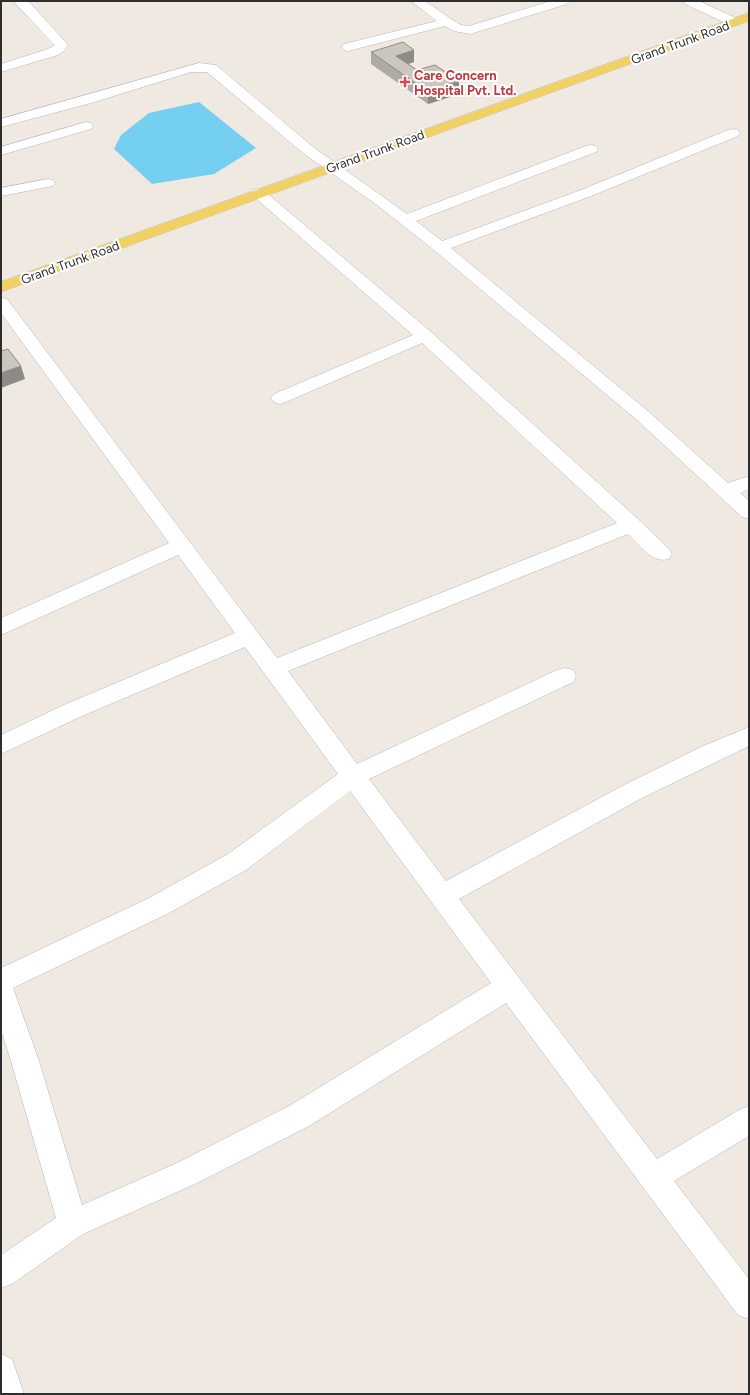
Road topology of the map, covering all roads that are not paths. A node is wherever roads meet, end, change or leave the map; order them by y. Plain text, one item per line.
1 (19, 1) edge
2 (417, 1) edge
3 (563, 1) edge
4 (689, 1) edge
5 (749, 17) edge
6 (447, 22) junction
7 (734, 22) junction
8 (348, 48) dead end
9 (1, 68) edge
10 (1, 123) edge
11 (86, 126) dead end
12 (734, 133) dead end
13 (591, 149) dead end
14 (1, 151) edge
15 (332, 167) junction
16 (48, 183) dead end
17 (1, 192) edge
18 (258, 194) junction
19 (405, 220) junction
20 (440, 247) junction
21 (1, 287) edge
22 (1, 302) edge
23 (425, 336) junction
24 (280, 398) dead end
25 (749, 482) edge
26 (725, 491) junction
27 (749, 512) edge
28 (632, 526) junction
29 (182, 545) junction
30 (662, 554) dead end
31 (1, 627) edge
32 (250, 636) junction
33 (274, 668) junction
34 (565, 676) dead end
35 (749, 736) edge
36 (1, 745) edge
37 (353, 776) junction
38 (442, 896) junction
39 (1, 981) edge
40 (510, 986) junction
41 (1, 991) edge
42 (749, 1120) edge
43 (654, 1177) junction
44 (73, 1224) junction
45 (1, 1273) edge
46 (749, 1304) edge
47 (1, 1370) edge
48 (8, 1394) edge

1 - 9 street
2 - 6 street
3 - 6 street
4 - 7 street
5 - 7 main road, Grand Trunk Road
6 - 8 street
7 - 15 main road, Grand Trunk Road
10 - 15 street
11 - 14 street
12 - 20 street
13 - 19 street
15 - 18 main road, Grand Trunk Road
15 - 19 street
16 - 17 street
18 - 21 main road, Grand Trunk Road
18 - 23 street
19 - 20 street
20 - 26 street
22 - 29 street
23 - 24 street
23 - 28 street
25 - 26 street
26 - 27 street
28 - 30 street
28 - 33 street
29 - 31 street
29 - 32 street
32 - 33 street
32 - 36 street
33 - 37 street
34 - 37 street
35 - 38 street
37 - 38 street
37 - 39 street
38 - 40 street
40 - 43 street
40 - 44 street
41 - 44 street
42 - 43 street
43 - 46 street
44 - 45 street
47 - 48 street

